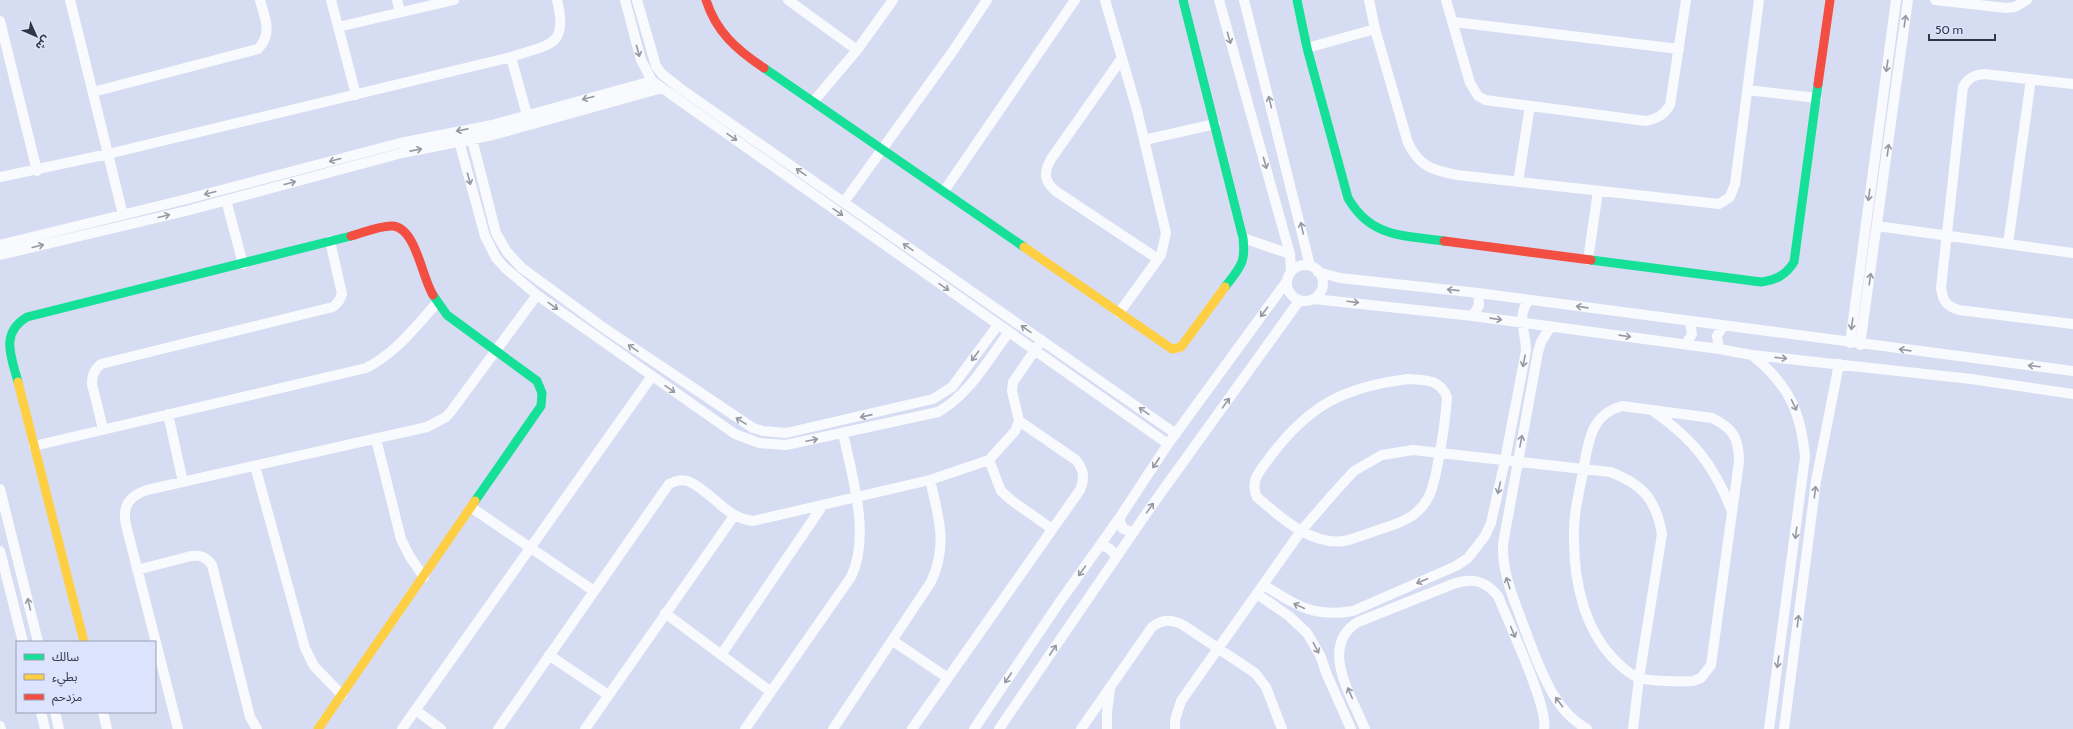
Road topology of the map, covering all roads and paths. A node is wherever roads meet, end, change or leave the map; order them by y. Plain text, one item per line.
1 (70, 0) edge
2 (260, 0) edge
3 (331, 0) edge
4 (397, 0) edge
5 (454, 0) edge
6 (557, 0) edge
7 (625, 0) edge
8 (637, 0) edge
9 (706, 0) edge
10 (788, 0) edge
11 (893, 0) edge
12 (987, 0) edge
13 (1075, 0) edge
14 (1106, 0) edge
15 (1183, 0) edge
16 (1219, 0) edge
17 (1244, 0) edge
18 (1297, 0) edge
19 (1369, 0) edge
20 (1446, 0) edge
21 (1686, 0) edge
22 (1759, 0) edge
23 (1830, 0) edge
24 (1896, 0) edge
25 (1908, 0) edge
26 (1936, 0) edge
27 (2027, 0) edge
28 (400, 12) junction
29 (0, 21) edge
30 (1454, 22) junction
31 (644, 24) junction
32 (338, 27) junction
33 (632, 27) junction
34 (1375, 30) junction
35 (1890, 46) junction
36 (1308, 48) junction
37 (1902, 48) junction
38 (1679, 49) junction
39 (857, 50) junction
40 (511, 58) junction
41 (1122, 58) junction
42 (2031, 79) junction
43 (652, 81) junction
44 (2073, 84) edge
45 (662, 88) junction
46 (1747, 90) junction
47 (93, 92) junction
48 (356, 95) junction
49 (616, 96) junction
50 (1817, 98) junction
51 (813, 102) junction
52 (1530, 106) junction
53 (527, 115) junction
54 (718, 121) junction
55 (1215, 124) junction
56 (492, 130) junction
57 (472, 139) junction
58 (1144, 140) junction
59 (459, 141) junction
60 (882, 149) junction
61 (108, 154) junction
62 (37, 171) junction
63 (0, 177) edge
64 (1518, 182) junction
65 (944, 191) junction
66 (1598, 191) junction
67 (183, 200) junction
68 (226, 200) junction
69 (844, 202) junction
70 (186, 211) junction
71 (123, 215) junction
72 (1877, 226) junction
73 (1946, 236) junction
74 (1243, 238) junction
75 (330, 241) junction
76 (2008, 244) junction
77 (0, 245) edge
78 (2073, 253) edge
79 (1290, 254) junction
80 (0, 255) edge
81 (1158, 259) junction
82 (1588, 260) junction
83 (243, 264) junction
84 (1314, 269) junction
85 (1289, 276) junction
86 (1478, 293) junction
87 (537, 295) junction
88 (1855, 297) junction
89 (1314, 299) junction
90 (1868, 299) junction
91 (1529, 300) junction
92 (1299, 301) junction
93 (437, 303) junction
94 (1119, 313) junction
95 (1473, 316) junction
96 (1522, 322) junction
97 (1690, 322) junction
98 (2073, 324) edge
99 (998, 325) junction
100 (1551, 326) junction
101 (1723, 326) junction
102 (604, 328) junction
103 (1009, 332) junction
104 (597, 338) junction
105 (1042, 340) junction
106 (1850, 343) junction
107 (1686, 344) junction
108 (1860, 345) junction
109 (1719, 348) junction
110 (1035, 350) junction
111 (496, 351) junction
112 (1752, 355) junction
113 (1839, 364) junction
114 (2073, 371) edge
115 (655, 378) junction
116 (2073, 394) edge
117 (1652, 410) junction
118 (168, 414) junction
119 (1019, 421) junction
120 (103, 429) junction
121 (786, 433) junction
122 (843, 433) junction
123 (1176, 434) junction
124 (376, 439) junction
125 (1168, 444) junction
126 (786, 445) junction
127 (34, 446) junction
128 (1438, 453) junction
129 (989, 460) junction
130 (1505, 460) junction
131 (1518, 462) junction
132 (255, 466) junction
133 (1584, 469) junction
134 (930, 480) junction
135 (183, 482) junction
136 (0, 492) edge
137 (857, 497) junction
138 (823, 505) junction
139 (472, 508) junction
140 (1732, 510) junction
141 (734, 516) junction
142 (1120, 517) junction
143 (1052, 529) junction
144 (1301, 531) junction
145 (1134, 532) junction
146 (1100, 546) junction
147 (533, 549) junction
148 (0, 551) edge
149 (1116, 558) junction
150 (1456, 566) junction
151 (137, 570) junction
152 (424, 577) junction
153 (1463, 580) junction
154 (1264, 585) junction
155 (594, 591) junction
156 (1257, 594) junction
157 (1353, 611) junction
158 (665, 613) junction
159 (1358, 622) junction
160 (23, 641) edge
161 (38, 641) edge
162 (84, 641) edge
163 (155, 641) edge
164 (893, 641) junction
165 (156, 646) edge
166 (1219, 648) junction
167 (721, 654) junction
168 (549, 655) junction
169 (1341, 671) junction
170 (1327, 675) junction
171 (948, 678) junction
172 (1639, 678) junction
173 (1110, 687) junction
174 (771, 692) junction
175 (342, 694) junction
176 (608, 695) junction
177 (41, 713) edge
178 (55, 713) edge
179 (102, 713) edge
180 (420, 714) junction
181 (0, 726) edge
182 (1, 729) edge
183 (45, 729) edge
184 (59, 729) edge
185 (107, 729) edge
186 (178, 729) edge
187 (257, 729) edge
188 (318, 729) edge
189 (402, 729) edge
190 (410, 729) edge
191 (441, 729) edge
192 (498, 729) edge
193 (585, 729) edge
194 (745, 729) edge
195 (833, 729) edge
196 (912, 729) edge
197 (974, 729) edge
198 (1000, 729) edge
199 (1081, 729) edge
200 (1107, 729) edge
201 (1175, 729) edge
202 (1282, 729) edge
203 (1351, 729) edge
204 (1365, 729) edge
205 (1544, 729) edge
206 (1587, 729) edge
207 (1633, 729) edge
208 (1769, 729) edge
209 (1784, 729) edge

1 - 47 street
2 - 47 street
3 - 32 street
4 - 28 street
5 - 28 street
6 - 40 street
7 - 33 street
8 - 31 street
9 - 51 street
10 - 39 street
11 - 39 street
12 - 60 street
13 - 65 street
14 - 41 street
15 - 55 street
16 -> 79 street
84 -> 17 street
18 - 36 street
19 - 34 street
20 - 30 street
21 - 38 street
22 - 46 street
23 - 50 street
24 - 35 street
37 -> 25 street
26 - 27 street
28 - 32 street
29 - 62 street
30 - 38 street
30 - 52 street
31 - 33 street
31 - 54 street
32 - 48 street
33 -> 43 street
34 - 36 street
34 - 64 street
35 - 37 street
35 -> 88 street
36 - 82 street
72 -> 37 street
38 - 52 street
39 - 51 street
40 - 48 street
40 - 53 street
41 - 58 street
41 - 81 street
42 - 44 street
42 - 73 street
42 - 76 street
43 - 45 street
43 - 49 street
45 - 49 street
45 - 54 street
46 - 50 street
46 - 66 street
47 - 61 street
48 - 61 street
49 -> 53 street
49 - 56 street
50 - 82 street
51 - 60 street
52 - 64 street
53 - 56 street
69 -> 54 street
54 -> 99 street
55 - 58 street
55 - 74 street
56 - 57 street
56 -> 67 street
57 - 59 street
57 - 102 street
58 - 81 street
68 -> 59 street
59 -> 87 street
60 - 65 street
60 - 69 street
61 - 62 street
61 - 71 street
62 - 63 street
64 - 66 street
65 - 94 street
66 - 82 street
67 - 70 street
67 - 71 street
68 - 70 street
68 - 83 street
105 -> 69 street
80 -> 70 street
71 - 77 street
72 - 73 street
90 -> 72 street
73 - 76 street
73 - 98 street
74 - 79 street
74 - 94 street
75 - 83 street
75 - 93 street
75 - 120 street
76 - 78 street
79 - 85 street
81 - 94 street
83 - 127 street
84 - 85 street
86 -> 84 street
84 - 89 street
85 - 92 street
85 -> 123 street
86 - 91 street
86 - 95 street
87 -> 104 street
87 - 111 street
88 - 90 street
88 -> 106 street
89 - 92 street
89 -> 95 street
90 - 108 street
91 - 96 street
97 -> 91 street
145 -> 92 street
93 - 111 street
93 - 118 street
95 -> 96 street
96 - 100 street
96 -> 130 street
97 - 101 street
97 - 107 street
99 - 103 street
99 -> 121 street
100 -> 107 street
131 -> 100 street
101 - 106 street
101 - 109 street
102 - 104 street
121 -> 102 street
103 - 110 street
103 - 122 street
104 - 115 street
105 - 110 street
123 -> 105 street
106 - 108 street
107 - 109 street
114 -> 108 street
109 - 112 street
110 - 119 street
110 - 125 street
111 - 124 street
111 - 139 street
112 -> 113 street
112 -> 208 street
113 - 116 street
209 -> 113 street
115 -> 126 street
115 - 147 street
117 - 133 street
117 - 140 street
117 - 140 street
118 - 120 street
118 - 135 street
119 - 129 street
119 - 143 street
120 - 127 street
121 - 126 street
126 -> 122 street
122 - 137 street
123 - 125 street
124 - 132 street
124 - 152 street
125 -> 142 street
127 - 162 street
128 - 130 street
128 - 144 street
128 - 144 street
128 - 144 street
129 - 134 street
129 - 143 street
130 - 131 street
130 -> 150 street
131 - 133 street
206 -> 131 street
132 - 135 street
132 - 175 street
133 - 172 street
133 - 172 street
134 - 137 street
134 - 164 street
135 - 151 street
161 -> 136 street
137 - 138 street
137 - 174 street
138 - 141 street
138 - 167 street
139 - 147 street
139 - 152 street
140 - 172 street
141 - 155 street
141 - 158 street
142 - 145 street
142 - 146 street
143 - 171 street
144 - 154 street
145 - 149 street
146 - 149 street
146 -> 197 street
147 - 155 street
147 - 180 street
147 - 189 street
148 - 160 street
198 -> 149 street
150 - 153 street
150 -> 157 street
151 - 163 street
151 - 187 street
152 - 175 street
153 - 159 street
153 -> 205 street
154 - 156 street
157 -> 154 street
155 - 168 street
156 - 166 street
156 -> 170 street
157 - 159 street
158 - 167 street
158 - 176 street
159 - 169 street
164 - 171 street
164 - 195 street
165 - 186 street
166 - 173 street
166 - 201 street
166 - 202 street
167 - 174 street
168 - 176 street
168 - 192 street
169 - 170 street
204 -> 169 street
170 - 203 street
171 - 196 street
172 - 207 street
173 - 199 street
173 - 200 street
174 - 194 street
175 - 188 street
176 - 193 street
177 - 183 street
178 - 184 street
179 - 185 street
180 - 190 street
180 - 191 street
181 - 182 street

